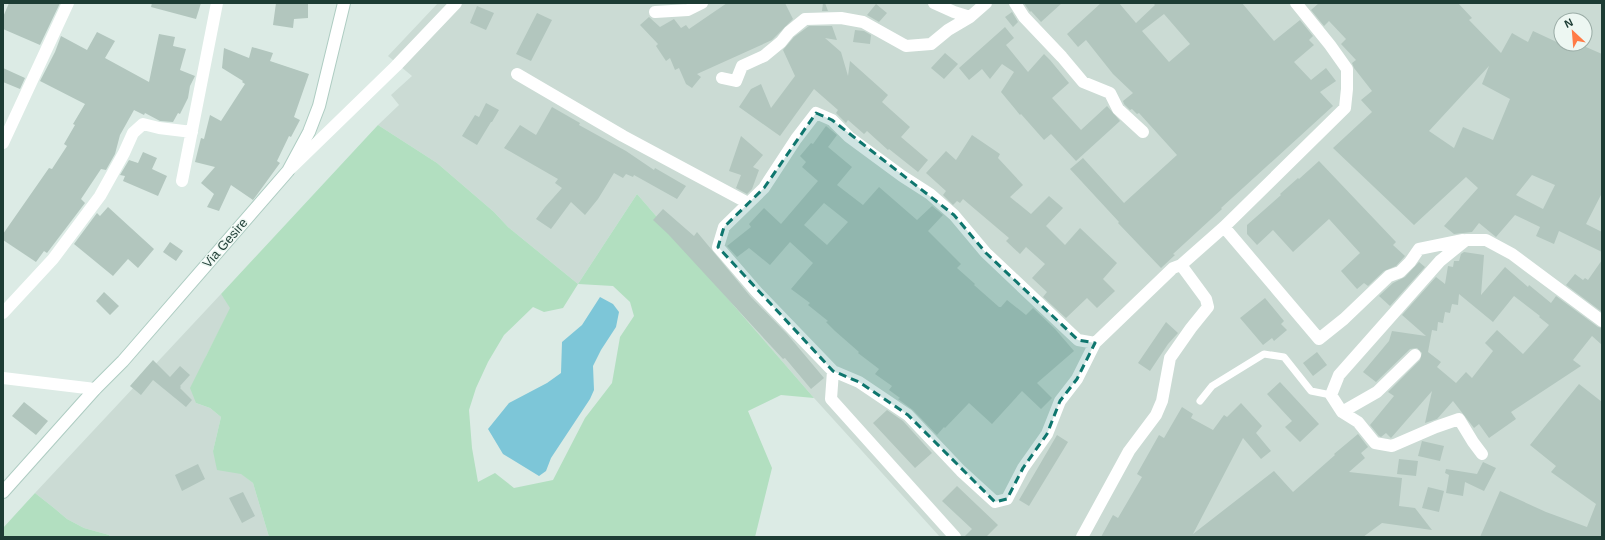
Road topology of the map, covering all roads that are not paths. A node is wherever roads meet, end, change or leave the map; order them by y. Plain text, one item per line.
1 (68, 3) edge
2 (217, 3) edge
3 (344, 3) edge
4 (456, 3) edge
5 (702, 3) edge
6 (934, 3) edge
7 (986, 3) edge
8 (1015, 3) edge
9 (1296, 3) edge
10 (655, 12) dead end
11 (970, 17) junction
12 (517, 74) dead end
13 (722, 78) dead end
14 (192, 132) junction
15 (1143, 132) dead end
16 (3, 143) edge
17 (288, 171) junction
18 (182, 181) dead end
19 (748, 203) junction
20 (1224, 227) junction
21 (1466, 240) junction
22 (1181, 265) junction
23 (3, 313) edge
24 (1602, 321) edge
25 (1095, 343) junction
26 (1415, 355) dead end
27 (833, 371) junction
28 (3, 378) edge
29 (95, 389) junction
30 (1331, 395) junction
31 (1200, 402) dead end
32 (1342, 412) junction
33 (1482, 454) dead end
34 (3, 492) edge
35 (954, 537) edge
36 (1082, 537) edge

1 - 16 street
2 - 14 street
3 - 17 street
4 - 17 street, Via Gesire
5 - 10 street
6 - 11 street
7 - 11 street
8 - 15 street
9 - 20 street
11 - 13 street
12 - 19 street
14 - 18 street
14 - 23 street
17 - 29 street, Via Gesire
19 - 25 street
19 - 27 street
20 - 21 street
20 - 22 street
21 - 24 street
21 - 30 street
22 - 25 street
22 - 36 street
25 - 27 street
26 - 32 street
27 - 35 street
28 - 29 street
29 - 34 street, Via Gesire
30 - 31 lane
30 - 32 street
32 - 33 street

